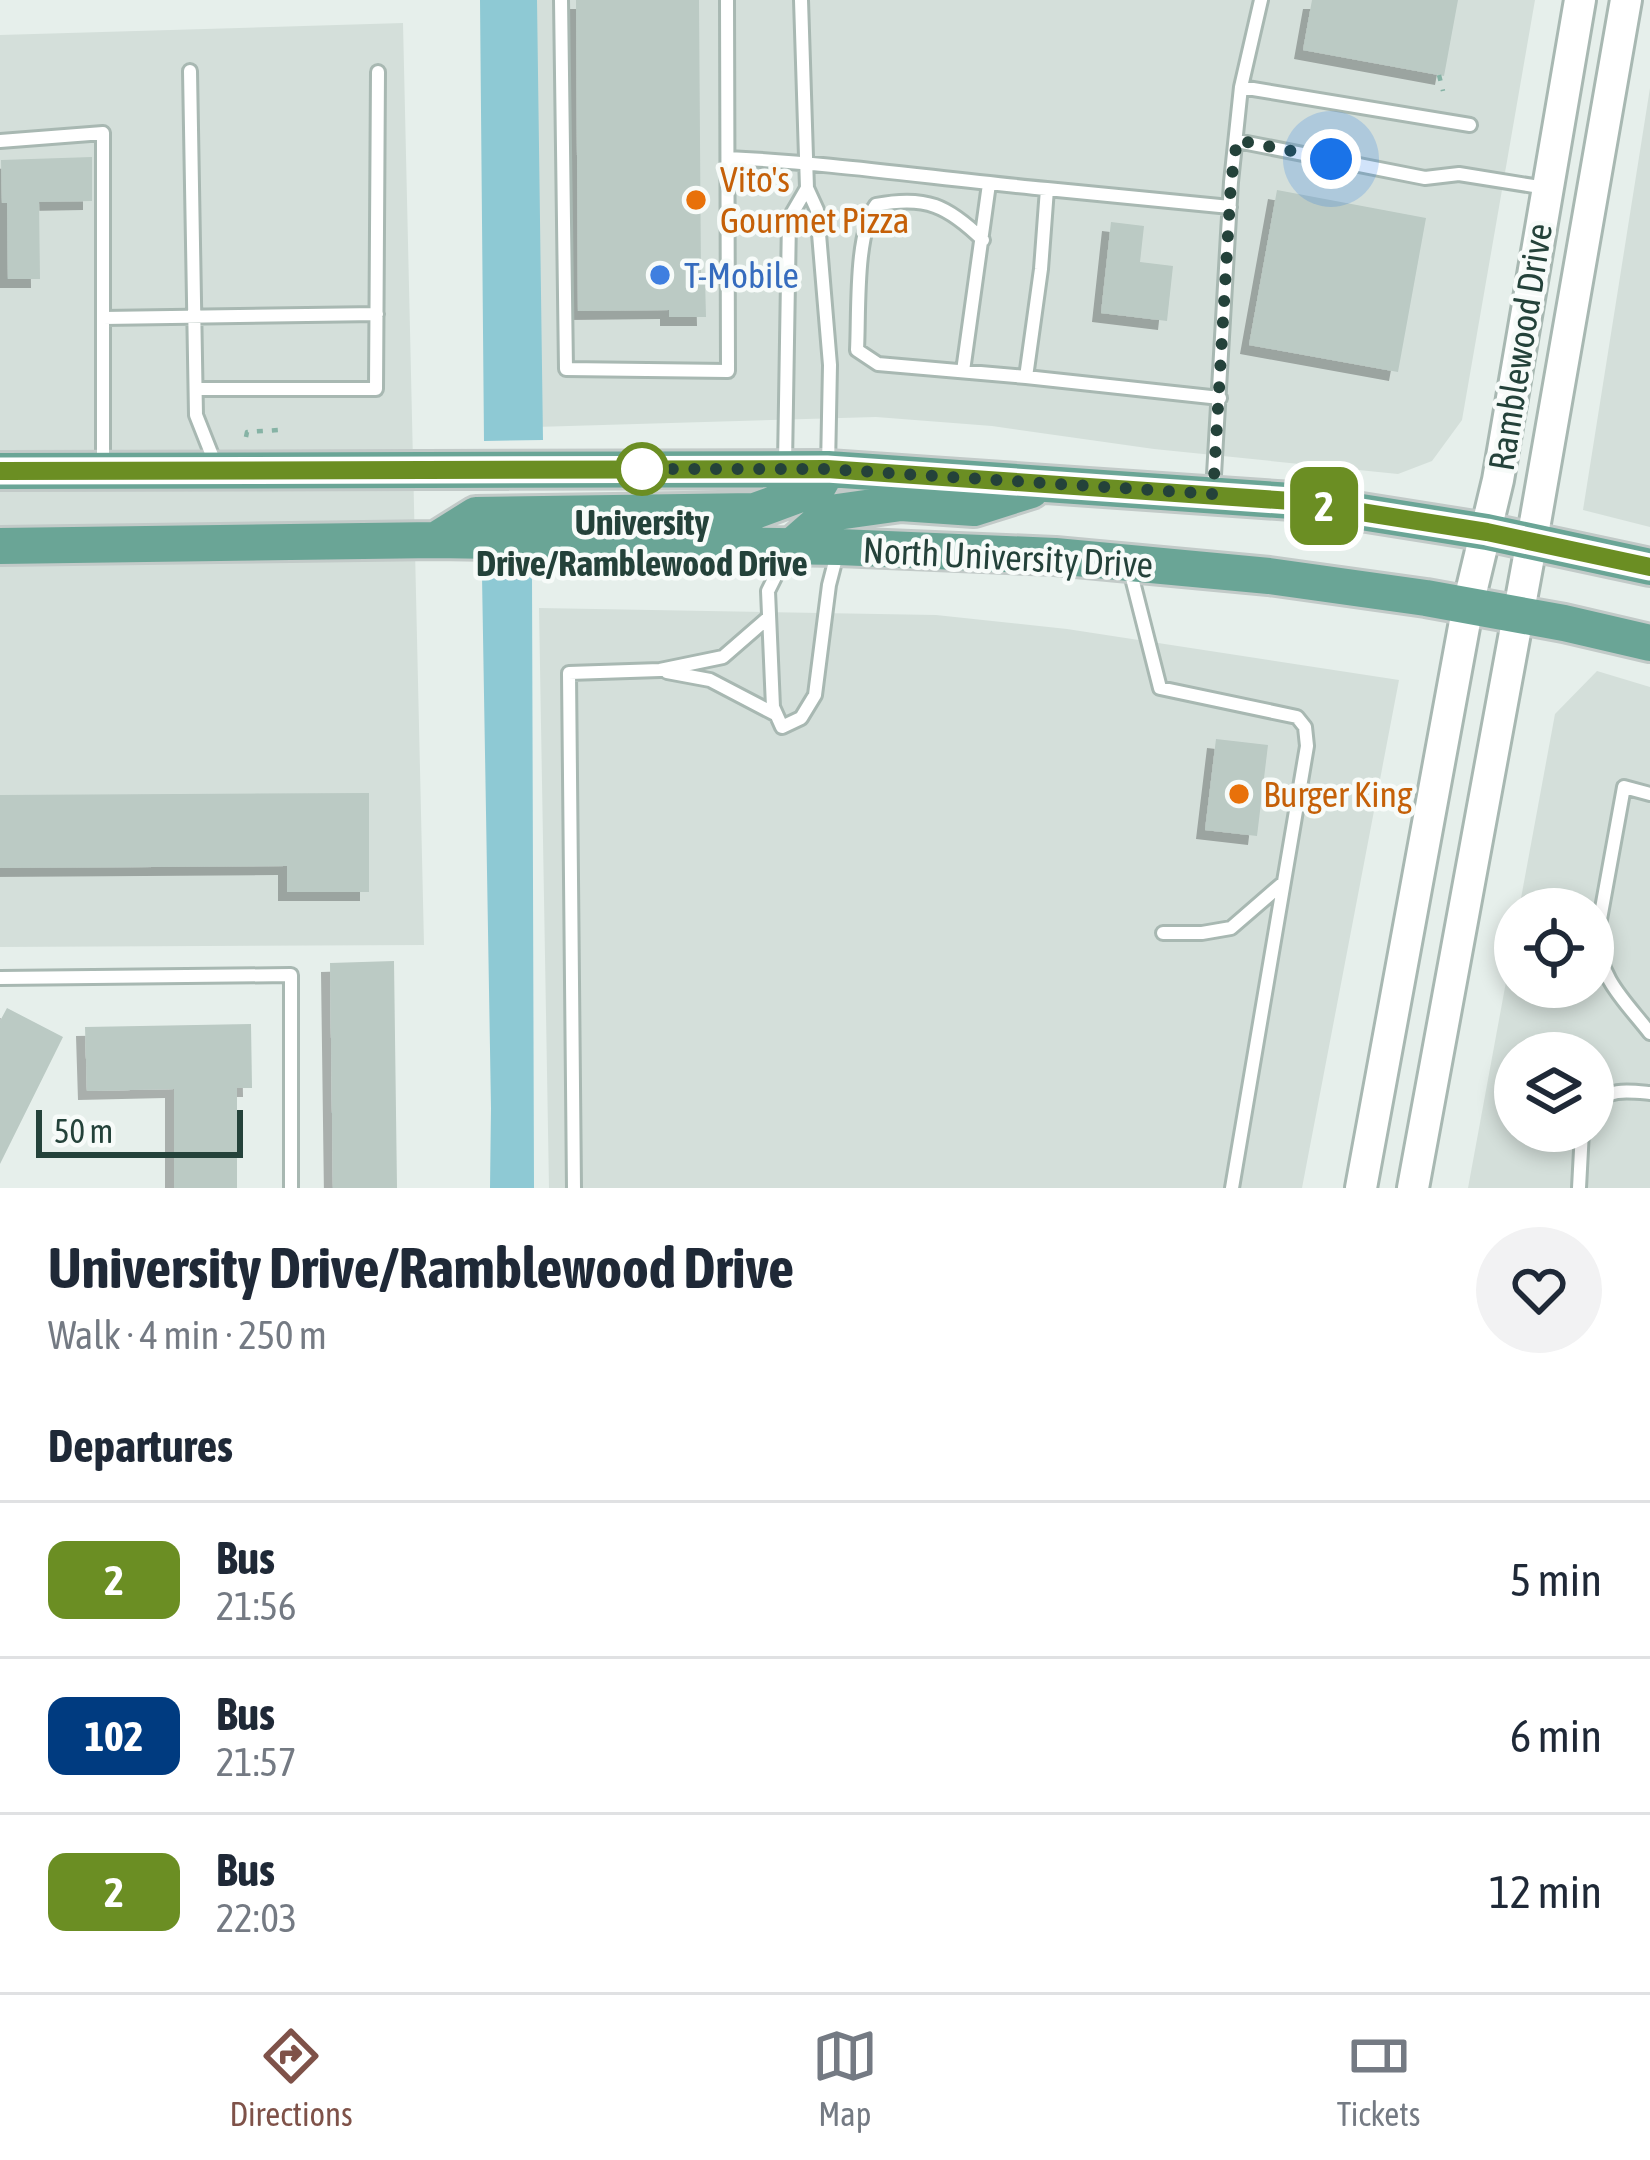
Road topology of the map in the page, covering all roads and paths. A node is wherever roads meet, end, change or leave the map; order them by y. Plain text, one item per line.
1 (561, 0) edge
2 (727, 0) edge
3 (801, 0) edge
4 (1261, 0) edge
5 (1580, 0) edge
6 (1626, 0) edge
7 (190, 71) dead end
8 (378, 72) dead end
9 (1439, 75) dead end
10 (1241, 87) junction
11 (1443, 91) dead end
12 (1470, 125) dead end
13 (1237, 140) junction
14 (0, 141) edge
15 (728, 158) junction
16 (806, 162) junction
17 (989, 184) junction
18 (807, 188) junction
19 (1546, 188) junction
20 (1047, 189) junction
21 (1230, 207) junction
22 (983, 241) junction
23 (377, 314) junction
24 (194, 315) junction
25 (103, 318) junction
26 (963, 371) junction
27 (1026, 376) junction
28 (196, 389) junction
29 (1220, 398) junction
30 (277, 423) dead end
31 (232, 459) junction
32 (785, 469) junction
33 (827, 469) junction
34 (0, 471) edge
35 (103, 471) junction
36 (1052, 484) junction
37 (1213, 494) junction
38 (1487, 532) junction
39 (436, 540) junction
40 (1532, 540) junction
41 (0, 546) edge
42 (790, 548) junction
43 (838, 548) junction
44 (1128, 563) junction
45 (1650, 567) edge
46 (1468, 605) junction
47 (1518, 614) junction
48 (769, 617) junction
49 (1650, 644) edge
50 (660, 670) junction
51 (776, 714) junction
52 (1650, 794) edge
53 (1284, 882) junction
54 (1163, 933) dead end
55 (0, 978) edge
56 (1650, 1033) edge
57 (1614, 1092) edge
58 (1650, 1093) edge
59 (1581, 1152) edge
60 (291, 1188) edge
61 (574, 1188) edge
62 (1232, 1188) edge
63 (1361, 1188) edge
64 (1413, 1188) edge
65 (1580, 1188) edge

1 - 15 lane
2 - 15 lane
3 - 16 lane
4 - 10 lane
5 - 19 street, Ramblewood Drive
6 - 40 street, Ramblewood Drive
7 - 24 lane
8 - 23 lane
9 - 11 path
10 - 12 lane
10 - 13 lane
13 - 19 lane
13 - 21 lane
14 - 25 lane
15 - 16 lane
16 - 17 lane
16 - 18 lane
17 - 20 lane
17 - 22 lane
18 - 32 lane
18 - 33 lane
19 - 38 street, Ramblewood Drive
20 - 21 lane
20 - 27 lane
21 - 29 lane
22 - 26 lane
22 - 26 lane
23 - 24 lane
23 - 28 lane
24 - 25 lane
24 - 28 lane
25 - 35 lane
26 - 27 lane
27 - 29 lane
28 - 31 lane
29 - 37 lane
30 - 31 path
31 - 32 main road, North University Drive
31 - 35 main road, North University Drive
32 - 33 main road, North University Drive
33 - 36 main road, North University Drive
33 - 39 main road
34 - 35 main road, North University Drive
36 - 37 main road, North University Drive
36 - 42 main road
37 - 38 main road, North University Drive
38 - 40 main road, North University Drive
38 - 46 street, Ramblewood Drive
39 - 41 main road, North University Drive
39 - 42 main road, North University Drive
40 - 45 main road, North University Drive
40 - 47 street, Ramblewood Drive
42 - 43 main road, North University Drive
42 - 48 lane
43 - 44 main road, North University Drive
43 - 51 lane
44 - 46 main road, North University Drive
44 - 53 lane
46 - 47 main road, North University Drive
46 - 63 street, Ramblewood Drive
47 - 49 main road, North University Drive
47 - 64 street, Ramblewood Drive
48 - 50 lane
48 - 51 lane
50 - 51 lane
50 - 61 lane
52 - 56 lane
53 - 54 lane
53 - 62 lane
55 - 60 lane
57 - 58 lane
59 - 65 lane

